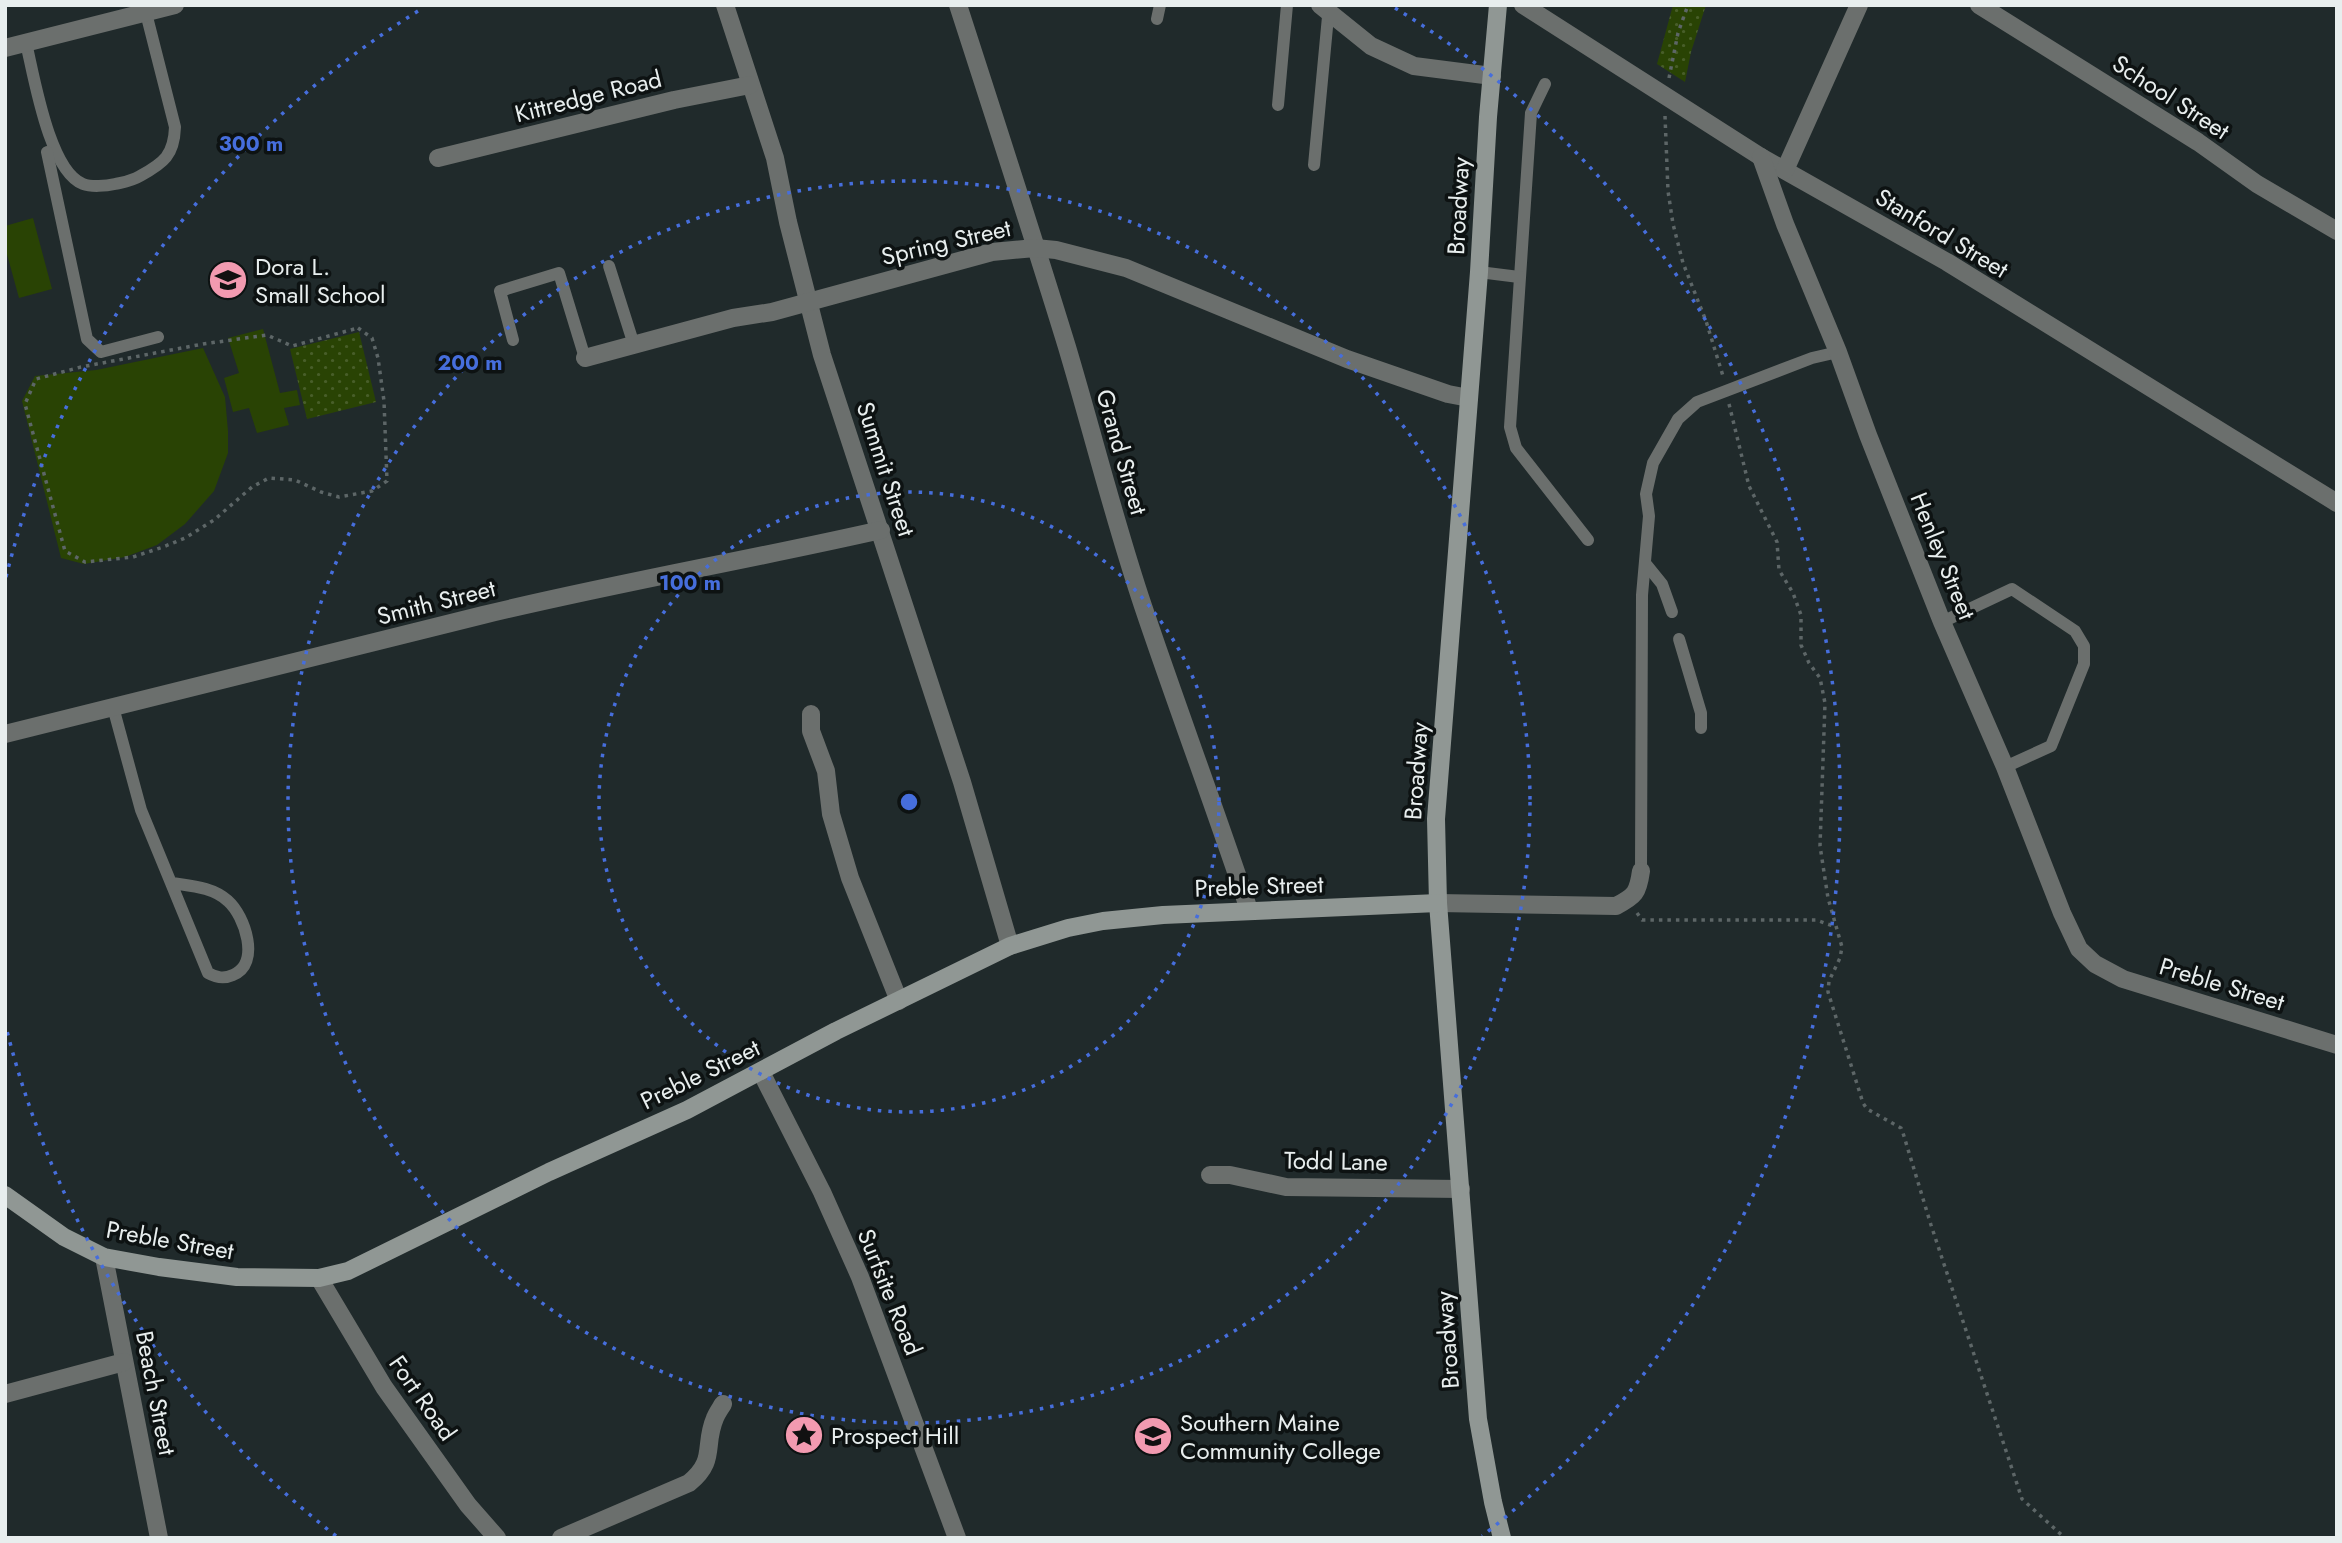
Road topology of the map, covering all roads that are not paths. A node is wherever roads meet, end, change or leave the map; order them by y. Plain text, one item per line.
1 (175, 5) edge
2 (724, 5) edge
3 (958, 5) edge
4 (1160, 5) edge
5 (1287, 5) edge
6 (1499, 5) edge
7 (1522, 5) edge
8 (1859, 5) edge
9 (1979, 5) edge
10 (1326, 8) edge
11 (146, 13) junction
12 (1157, 19) dead end
13 (26, 43) junction
14 (5, 48) edge
15 (1492, 76) junction
16 (1545, 84) dead end
17 (750, 85) junction
18 (1278, 106) dead end
19 (47, 152) dead end
20 (1761, 157) junction
21 (438, 158) dead end
22 (1314, 165) dead end
23 (1785, 170) junction
24 (2337, 231) edge
25 (1035, 247) junction
26 (609, 266) dead end
27 (1479, 272) junction
28 (1519, 277) junction
29 (809, 301) junction
30 (158, 337) dead end
31 (513, 340) dead end
32 (634, 345) junction
33 (1838, 352) junction
34 (585, 358) joint
35 (1469, 398) junction
36 (2337, 503) edge
37 (881, 530) junction
38 (1588, 540) dead end
39 (1645, 563) junction
40 (1672, 612) dead end
41 (1942, 622) junction
42 (1679, 639) dead end
43 (113, 707) junction
44 (811, 714) dead end
45 (1701, 728) dead end
46 (5, 734) edge
47 (2005, 767) junction
48 (1641, 871) joint
49 (172, 883) junction
50 (1438, 903) junction
51 (1249, 910) junction
52 (1010, 946) junction
53 (2095, 964) joint
54 (899, 1001) junction
55 (2337, 1045) edge
56 (761, 1072) junction
57 (1210, 1175) dead end
58 (1461, 1188) junction
59 (5, 1195) edge
60 (104, 1257) junction
61 (319, 1278) junction
62 (124, 1362) junction
63 (5, 1394) edge
64 (723, 1404) dead end
65 (159, 1538) edge
66 (497, 1538) edge
67 (561, 1538) edge
68 (957, 1538) edge
69 (1502, 1538) edge

1 - 11 street
2 - 17 street, Summit Street
3 - 25 street, Grand Street
4 - 12 lane
5 - 18 lane
6 - 15 street, Broadway
7 - 20 street, Stanford Street
8 - 23 street
9 - 24 street, School Street
10 - 15 street
10 - 22 lane
11 - 13 street
11 - 13 lane
13 - 14 street
15 - 27 street, Broadway
16 - 28 lane
17 - 21 street, Kittredge Road
17 - 29 street, Summit Street
19 - 30 lane
20 - 23 street, Stanford Street
20 - 33 street, Henley Street
23 - 36 street, Stanford Street
25 - 29 street, Spring Street
25 - 35 street, Spring Street
25 - 51 street, Grand Street
26 - 32 lane
27 - 28 lane
27 - 35 street, Broadway
28 - 38 lane
29 - 32 street, Spring Street
29 - 37 street, Summit Street
31 - 34 lane
32 - 34 street, Spring Street
33 - 39 lane
33 - 41 street, Henley Street
35 - 50 street, Broadway
37 - 43 street, Smith Street
37 - 52 street, Summit Street
39 - 40 lane
39 - 48 lane
41 - 47 street, Henley Street
41 - 47 lane
42 - 45 lane
43 - 46 street, Smith Street
43 - 49 lane
44 - 54 street
47 - 53 street, Henley Street
48 - 50 street
49 - 49 lane
50 - 51 street, Preble Street
50 - 58 street, Broadway
51 - 52 street, Preble Street
52 - 54 street, Preble Street
53 - 55 street, Preble Street
54 - 56 street, Preble Street
56 - 61 street, Preble Street
56 - 68 street, Surfsite Road
57 - 58 street, Todd Lane
58 - 69 street, Broadway
59 - 60 street, Preble Street
60 - 61 street, Preble Street
60 - 62 street, Beach Street
61 - 66 street, Fort Road
62 - 63 street
62 - 65 street, Beach Street
64 - 67 street

